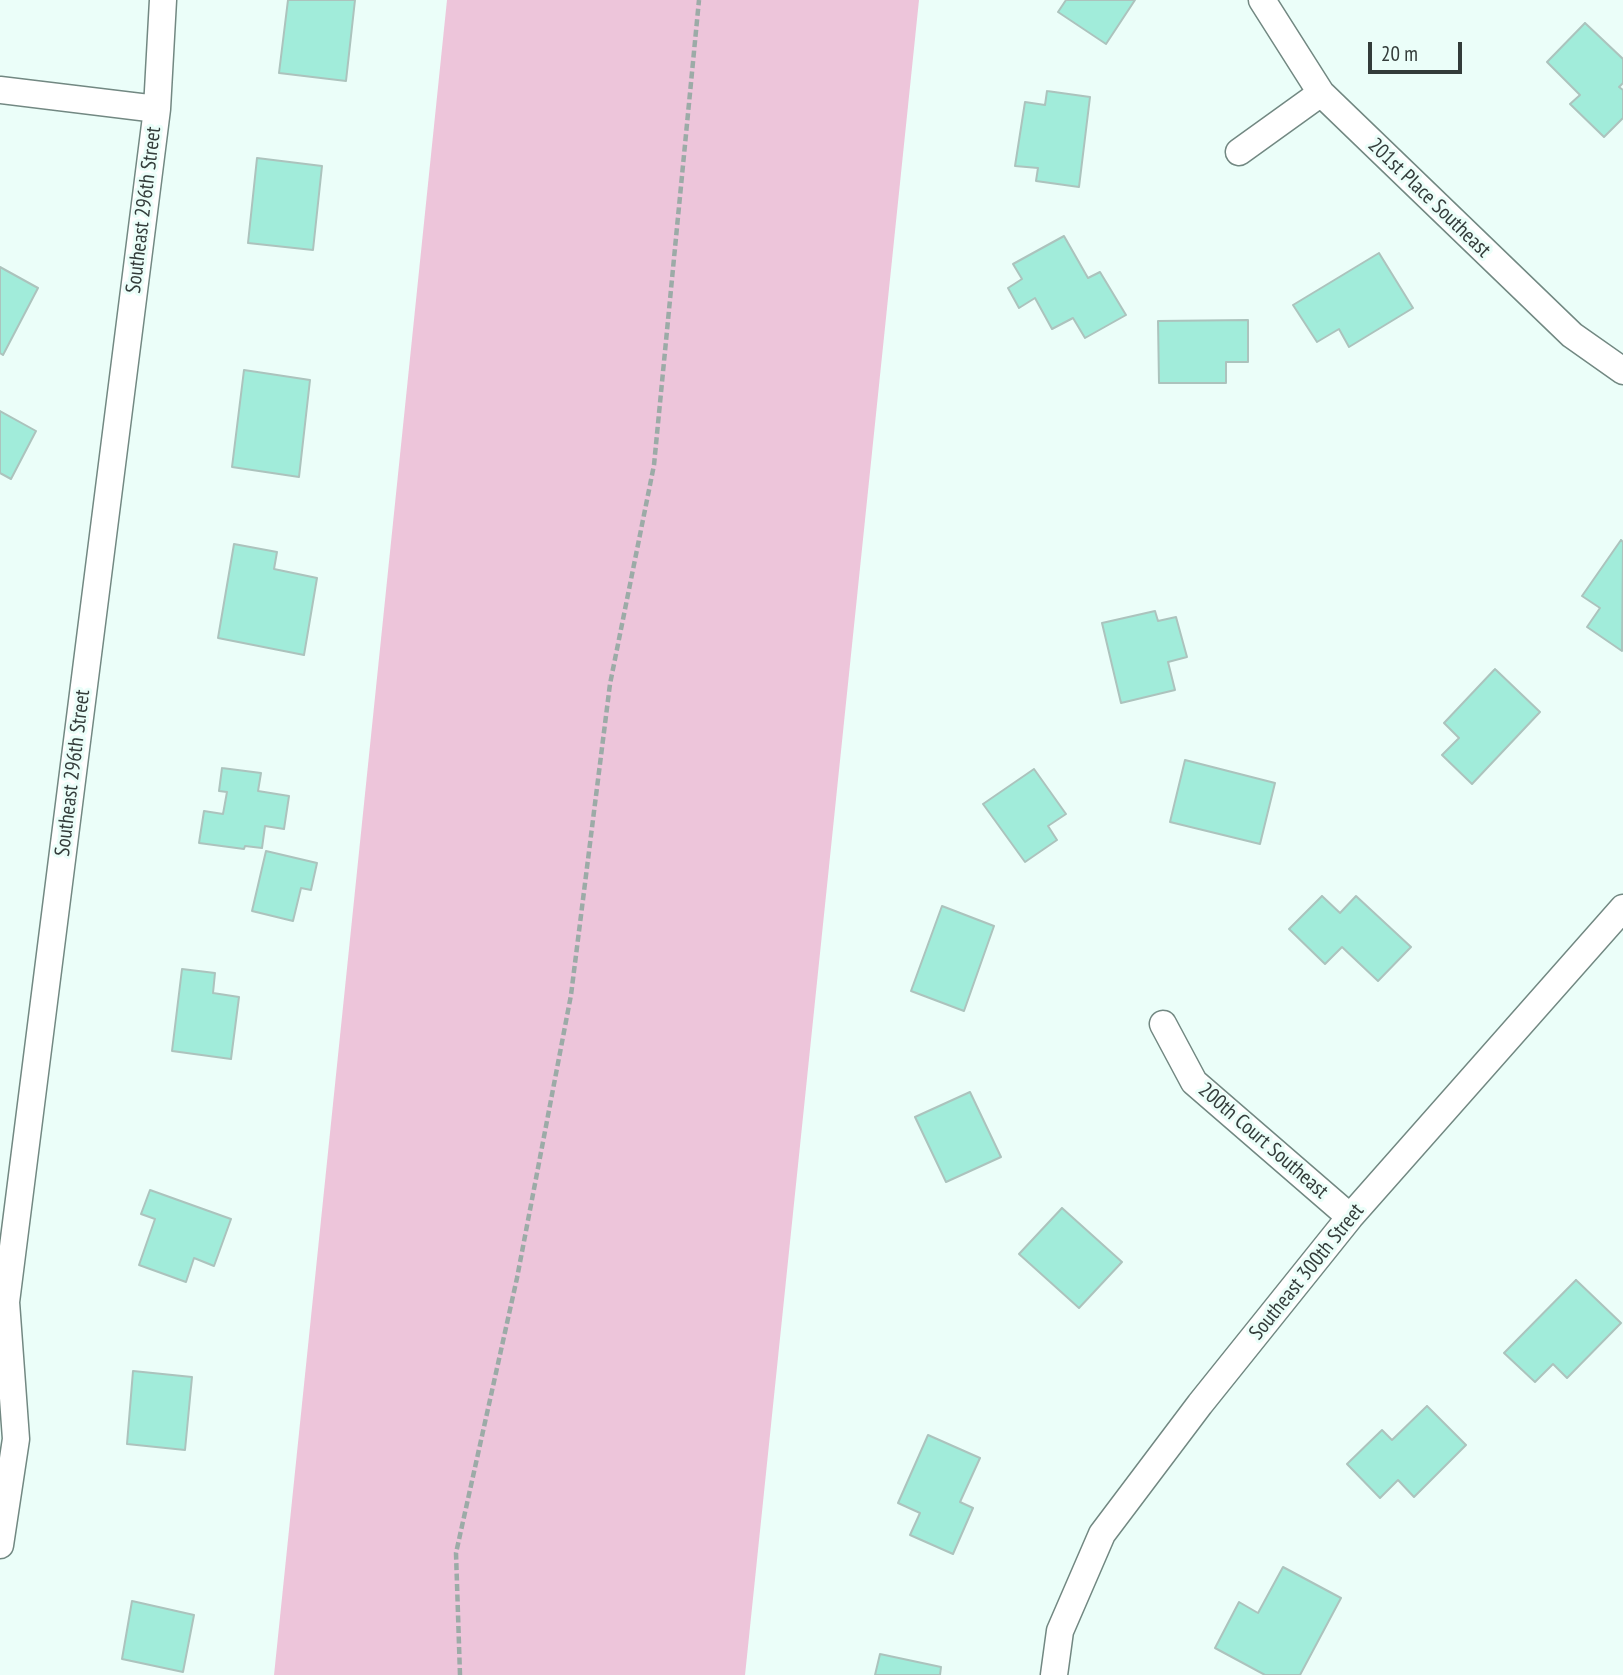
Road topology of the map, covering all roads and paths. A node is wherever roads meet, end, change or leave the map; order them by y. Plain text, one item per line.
1 (163, 0) edge
2 (699, 0) edge
3 (1262, 0) edge
4 (0, 90) edge
5 (1321, 93) junction
6 (157, 109) junction
7 (1239, 152) dead end
8 (1623, 371) edge
9 (1623, 908) edge
10 (1163, 1024) dead end
11 (1350, 1217) junction
12 (3, 1301) edge
13 (0, 1545) edge
14 (460, 1675) edge
15 (1054, 1675) edge

1 - 6 street, Southeast 296th Street
2 - 14 path
3 - 5 street, 201st Place Southeast
4 - 6 street
5 - 7 street
5 - 8 street, 201st Place Southeast
6 - 12 street, Southeast 296th Street
9 - 11 street, Southeast 300th Street
10 - 11 street, 200th Court Southeast
11 - 15 street, Southeast 300th Street
12 - 13 street, Southeast 296th Street

